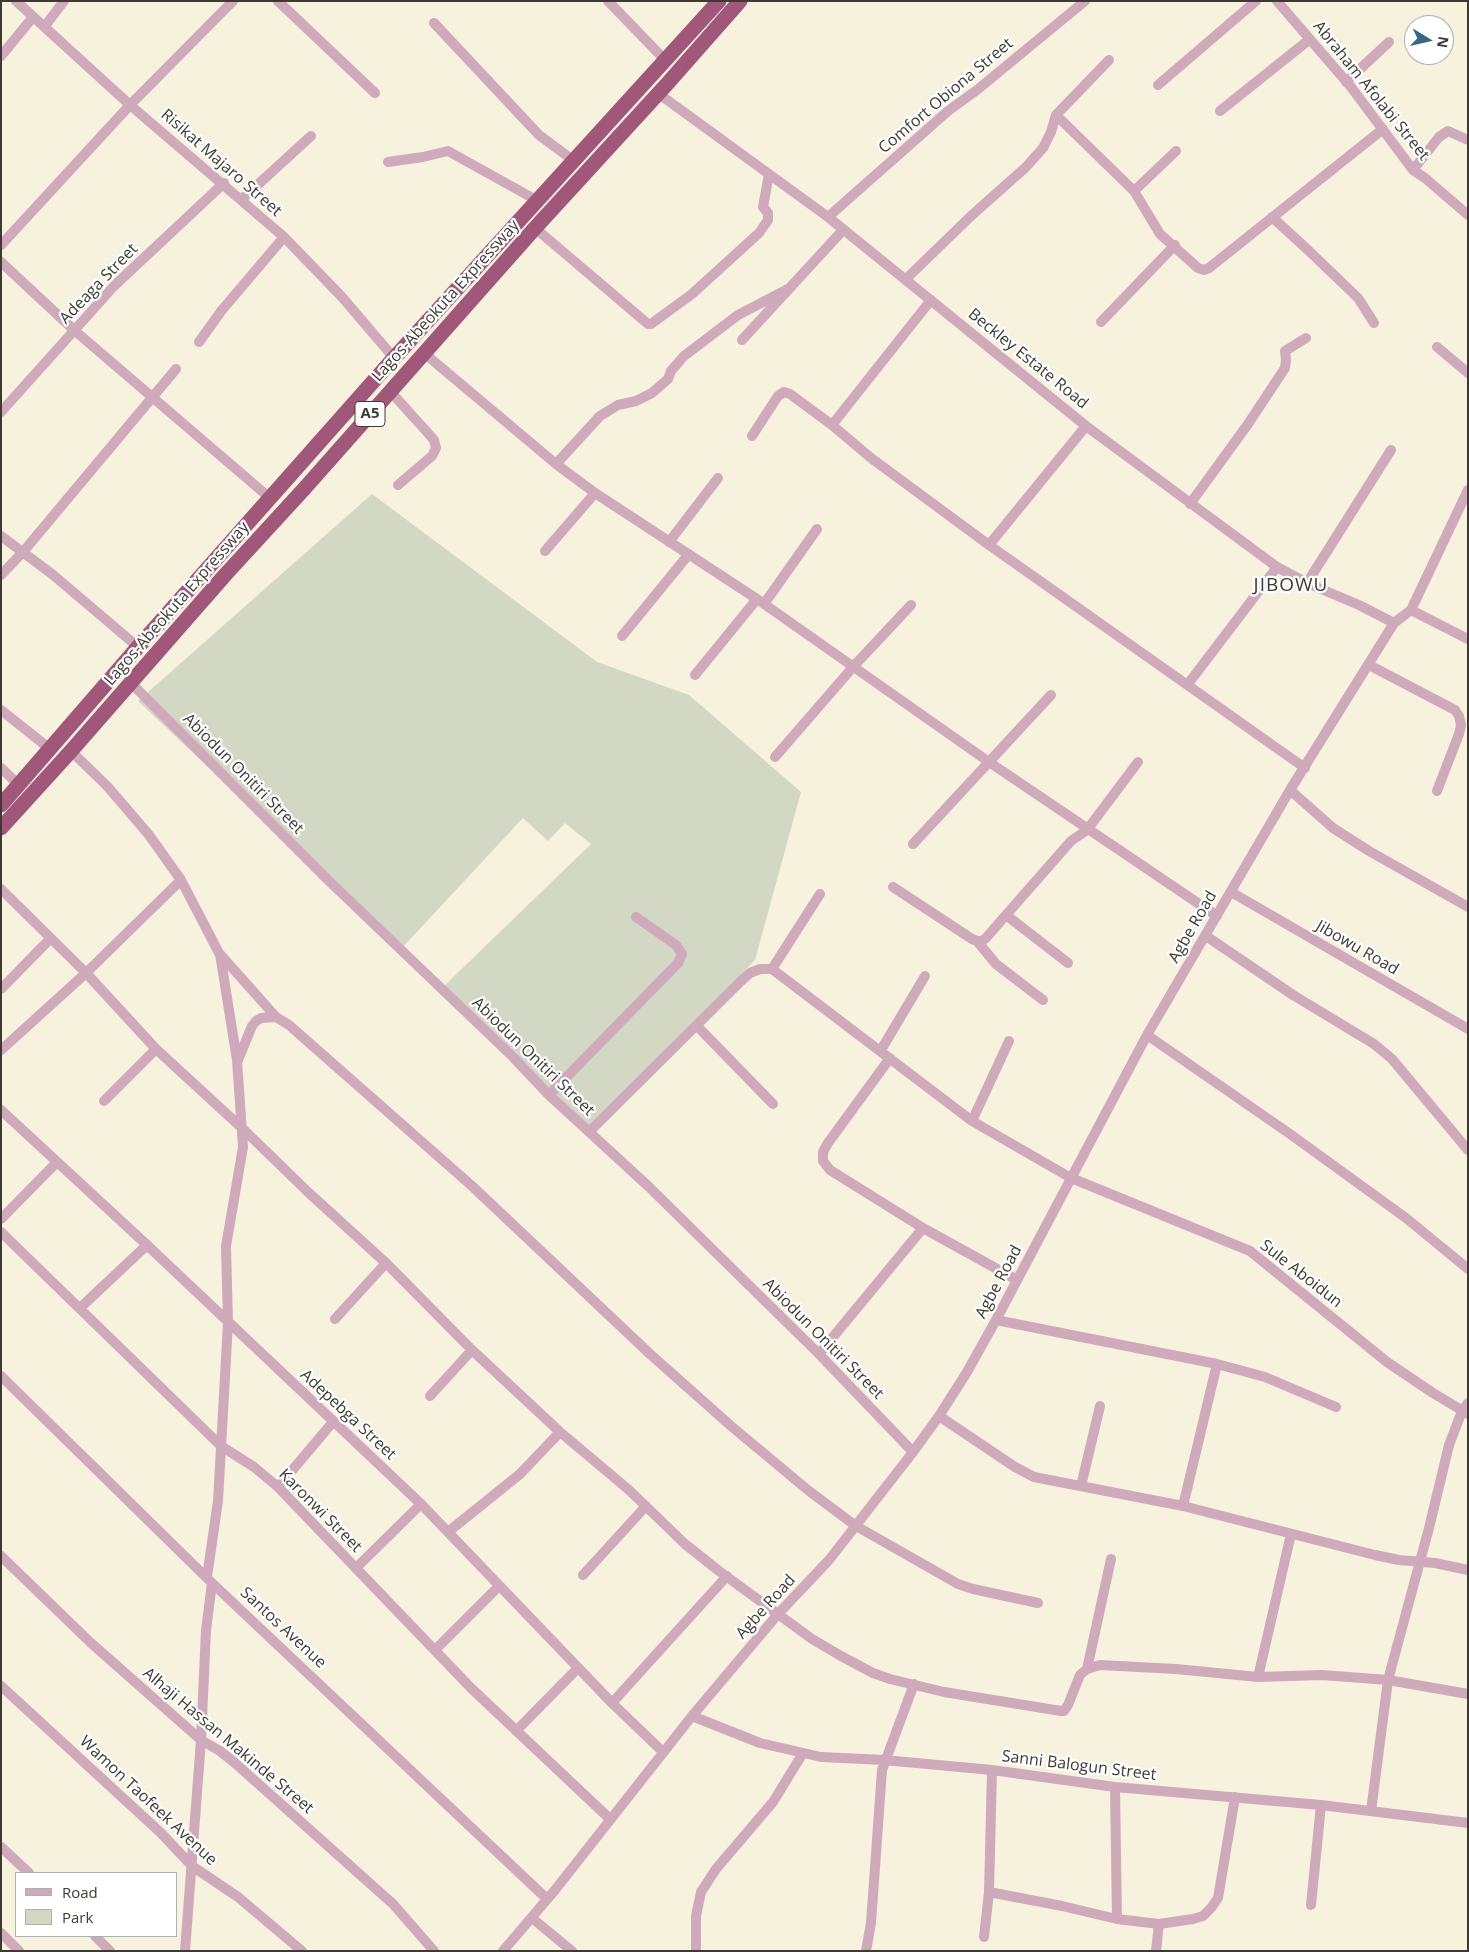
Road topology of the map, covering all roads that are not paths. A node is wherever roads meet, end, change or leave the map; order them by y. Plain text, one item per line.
1 (16, 1) edge
2 (64, 1) edge
3 (233, 1) edge
4 (278, 1) edge
5 (608, 1) edge
6 (719, 1) edge
7 (740, 1) edge
8 (1085, 1) edge
9 (1256, 1) edge
10 (1277, 1) edge
11 (708, 8) edge
12 (33, 17) junction
13 (434, 23) dead end
14 (44, 26) junction
15 (717, 29) junction
16 (1310, 39) junction
17 (1389, 42) dead end
18 (1, 56) edge
19 (666, 60) junction
20 (1109, 60) dead end
21 (1346, 82) junction
22 (1158, 85) dead end
23 (375, 93) dead end
24 (659, 94) junction
25 (130, 105) junction
26 (1220, 111) dead end
27 (1056, 115) junction
28 (1383, 129) junction
29 (311, 136) dead end
30 (1468, 140) edge
31 (1176, 151) dead end
32 (574, 161) junction
33 (388, 162) dead end
34 (1413, 170) junction
35 (769, 174) junction
36 (224, 184) junction
37 (1134, 191) junction
38 (242, 199) junction
39 (538, 201) junction
40 (1468, 215) edge
41 (828, 217) junction
42 (1272, 218) junction
43 (535, 228) junction
44 (844, 230) junction
45 (284, 237) junction
46 (1, 245) edge
47 (1175, 245) junction
48 (1, 262) edge
49 (906, 279) junction
50 (790, 288) junction
51 (931, 300) junction
52 (1101, 322) dead end
53 (1374, 323) dead end
54 (74, 330) junction
55 (1306, 338) dead end
56 (742, 340) dead end
57 (199, 342) dead end
58 (1436, 347) dead end
59 (424, 353) junction
60 (394, 358) junction
61 (176, 369) dead end
62 (1468, 373) edge
63 (390, 391) junction
64 (151, 397) junction
65 (1, 412) edge
66 (832, 425) junction
67 (1086, 426) junction
68 (752, 436) dead end
69 (1391, 450) dead end
70 (556, 464) junction
71 (718, 478) dead end
72 (398, 484) dead end
73 (1468, 490) edge
74 (595, 493) junction
75 (270, 499) junction
76 (1190, 504) junction
77 (817, 529) dead end
78 (1, 536) edge
79 (669, 542) junction
80 (989, 545) junction
81 (23, 552) junction
82 (545, 552) dead end
83 (688, 554) junction
84 (1277, 567) junction
85 (1, 574) edge
86 (1306, 583) junction
87 (761, 602) junction
88 (911, 605) dead end
89 (1411, 610) junction
90 (1394, 623) junction
91 (622, 636) dead end
92 (1468, 639) edge
93 (138, 647) junction
94 (1369, 665) junction
95 (853, 666) junction
96 (695, 674) dead end
97 (131, 683) junction
98 (1188, 684) junction
99 (1052, 696) dead end
100 (1, 710) edge
101 (50, 750) junction
102 (72, 751) junction
103 (775, 757) dead end
104 (989, 762) junction
105 (1138, 762) dead end
106 (1, 768) edge
107 (1305, 768) junction
108 (19, 785) junction
109 (1290, 790) junction
110 (1438, 791) dead end
111 (1, 805) edge
112 (1, 828) edge
113 (1087, 830) junction
114 (913, 844) dead end
115 (181, 880) junction
116 (892, 887) dead end
117 (1, 889) edge
118 (1231, 892) junction
119 (820, 894) dead end
120 (1468, 907) edge
121 (1006, 914) junction
122 (1216, 916) junction
123 (636, 917) dead end
124 (1206, 936) junction
125 (50, 939) junction
126 (977, 941) junction
127 (220, 953) junction
128 (1068, 962) dead end
129 (772, 969) junction
130 (86, 973) junction
131 (925, 976) dead end
132 (1, 989) edge
133 (1043, 1000) dead end
134 (276, 1017) junction
135 (696, 1026) junction
136 (1468, 1029) edge
137 (1147, 1035) junction
138 (1009, 1041) dead end
139 (156, 1049) junction
140 (1, 1050) edge
141 (881, 1050) junction
142 (890, 1058) junction
143 (237, 1060) junction
144 (549, 1095) junction
145 (104, 1101) dead end
146 (773, 1104) dead end
147 (1, 1110) edge
148 (972, 1121) junction
149 (242, 1128) junction
150 (589, 1132) junction
151 (1468, 1150) edge
152 (57, 1162) junction
153 (1071, 1178) junction
154 (1, 1219) edge
155 (923, 1228) junction
156 (1, 1232) edge
157 (147, 1244) junction
158 (386, 1263) junction
159 (1468, 1269) edge
160 (1017, 1280) junction
161 (80, 1308) junction
162 (335, 1319) dead end
163 (996, 1320) junction
164 (228, 1322) junction
165 (472, 1350) junction
166 (819, 1354) junction
167 (1217, 1364) junction
168 (1, 1376) edge
169 (430, 1396) dead end
170 (1100, 1406) dead end
171 (1336, 1407) dead end
172 (1466, 1409) edge
173 (939, 1416) junction
174 (333, 1422) junction
175 (560, 1432) junction
176 (221, 1446) junction
177 (913, 1452) junction
178 (1081, 1486) junction
179 (278, 1487) junction
180 (421, 1504) junction
181 (646, 1506) junction
182 (1184, 1506) junction
183 (856, 1526) junction
184 (448, 1532) junction
185 (1291, 1534) junction
186 (1, 1556) edge
187 (1112, 1559) dead end
188 (1420, 1562) junction
189 (356, 1568) junction
190 (1468, 1570) edge
191 (583, 1575) dead end
192 (727, 1576) junction
193 (210, 1580) junction
194 (499, 1586) junction
195 (1038, 1603) dead end
196 (778, 1614) junction
197 (435, 1650) junction
198 (578, 1668) junction
199 (1088, 1668) junction
200 (1258, 1676) junction
201 (1388, 1680) junction
202 (914, 1684) junction
203 (1, 1686) edge
204 (1468, 1694) edge
205 (612, 1703) junction
206 (692, 1716) junction
207 (516, 1730) junction
208 (201, 1740) junction
209 (663, 1752) junction
210 (803, 1754) junction
211 (884, 1760) junction
212 (992, 1770) junction
213 (1115, 1787) junction
214 (1235, 1797) junction
215 (1321, 1805) junction
216 (1371, 1811) junction
217 (610, 1819) junction
218 (1468, 1823) edge
219 (1, 1847) edge
220 (192, 1866) junction
221 (28, 1872) edge
222 (989, 1892) junction
223 (547, 1900) junction
224 (1311, 1905) dead end
225 (532, 1918) junction
226 (1118, 1919) junction
227 (1159, 1924) junction
228 (1, 1933) edge
229 (96, 1937) edge
230 (984, 1937) dead end
231 (19, 1951) edge
232 (110, 1951) edge
233 (185, 1951) edge
234 (302, 1951) edge
235 (434, 1951) edge
236 (503, 1951) edge
237 (572, 1951) edge
238 (696, 1951) edge
239 (866, 1951) edge
240 (1156, 1951) edge

1 - 12 street, Risikat Majaro Street
2 - 14 street
3 - 25 street
4 - 23 street
5 - 19 street
6 - 11 highway, Lagos-Abeokuta Expressway / A5
7 - 15 highway, Lagos-Abeokuta Expressway / A5
8 - 41 street, Comfort Obiona Street
9 - 22 street
10 - 16 street, Abraham Afolabi Street
11 - 15 street
11 - 19 highway, Lagos-Abeokuta Expressway / A5
12 - 14 street, Risikat Majaro Street
12 - 18 street
13 - 32 street
14 - 25 street, Risikat Majaro Street
15 - 24 highway, Lagos-Abeokuta Expressway / A5
16 - 21 street, Abraham Afolabi Street
16 - 26 street
17 - 21 street
19 - 32 highway, Lagos-Abeokuta Expressway / A5
20 - 27 street
21 - 28 street, Abraham Afolabi Street
24 - 35 street, Beckley Estate Road
24 - 43 highway, Lagos-Abeokuta Expressway / A5
25 - 36 street, Risikat Majaro Street
25 - 46 street
27 - 37 street
27 - 49 street
28 - 34 street, Abraham Afolabi Street
28 - 42 street
29 - 38 street
30 - 34 street
31 - 37 street
32 - 39 highway, Lagos-Abeokuta Expressway / A5
33 - 39 street
34 - 40 street, Abraham Afolabi Street
35 - 41 street, Beckley Estate Road
35 - 43 street
36 - 38 street, Risikat Majaro Street
36 - 54 street, Adeaga Street
37 - 47 street
38 - 45 street, Risikat Majaro Street
39 - 60 highway, Lagos-Abeokuta Expressway / A5
41 - 44 street, Beckley Estate Road
42 - 47 street
42 - 53 street
43 - 59 highway, Lagos-Abeokuta Expressway / A5
44 - 49 street, Beckley Estate Road
44 - 50 street
45 - 57 street
45 - 60 street, Risikat Majaro Street
47 - 52 street
48 - 54 street
49 - 51 street, Beckley Estate Road
50 - 56 street
50 - 70 street
51 - 66 street
51 - 67 street, Beckley Estate Road
54 - 64 street
54 - 65 street, Adeaga Street
55 - 76 street
58 - 62 street
59 - 63 highway, Lagos-Abeokuta Expressway / A5
59 - 70 street
60 - 75 highway, Lagos-Abeokuta Expressway / A5
61 - 64 street
63 - 72 street
63 - 97 highway, Lagos-Abeokuta Expressway / A5
64 - 75 street
64 - 81 street
66 - 68 street
66 - 80 street
67 - 76 street, Beckley Estate Road
67 - 80 street
69 - 86 street
70 - 74 street
71 - 79 street
73 - 89 street
74 - 79 street
74 - 82 street
75 - 93 highway, Lagos-Abeokuta Expressway / A5
76 - 84 street, Beckley Estate Road
77 - 87 street
78 - 81 street
79 - 83 street
80 - 98 street
81 - 85 street
81 - 93 street
83 - 87 street
83 - 91 street
84 - 86 street, Beckley Estate Road
84 - 98 street
86 - 90 street, Beckley Estate Road
87 - 95 street
87 - 96 street
88 - 95 street
89 - 90 street
89 - 92 street
90 - 94 street, Agbe Road
93 - 101 highway, Lagos-Abeokuta Expressway / A5
94 - 107 street, Agbe Road
94 - 110 street
95 - 103 street
95 - 104 street
97 - 102 highway, Lagos-Abeokuta Expressway / A5
97 - 144 street, Abiodun Onitiri Street
98 - 107 street
99 - 104 street
100 - 101 street
101 - 108 highway, Lagos-Abeokuta Expressway / A5
102 - 112 highway, Lagos-Abeokuta Expressway / A5
102 - 115 street
104 - 113 street
104 - 114 street
105 - 113 street
106 - 108 street
107 - 109 street, Agbe Road
108 - 111 highway, Lagos-Abeokuta Expressway / A5
109 - 118 street, Agbe Road
109 - 120 street
113 - 121 street
113 - 122 street
115 - 127 street
115 - 130 street
116 - 126 street
117 - 125 street
118 - 122 street, Agbe Road
118 - 136 street, Jibowu Road
119 - 129 street
121 - 126 street
121 - 128 street
122 - 124 street, Agbe Road
123 - 144 street
124 - 137 street, Agbe Road
124 - 151 street
125 - 130 street
125 - 132 street
126 - 133 street
127 - 134 street
127 - 143 street
129 - 135 street
129 - 141 street, Sule Aboidun
130 - 139 street
130 - 140 street
131 - 141 street
134 - 143 street
134 - 183 street
135 - 146 street
135 - 150 street
137 - 153 street, Agbe Road
137 - 159 street
138 - 148 street
139 - 145 street
139 - 149 street
141 - 142 street, Sule Aboidun
142 - 148 street, Sule Aboidun
142 - 155 street
143 - 149 street
144 - 150 street, Abiodun Onitiri Street
147 - 152 street, Adepebga Street
148 - 153 street, Sule Aboidun
149 - 158 street
149 - 164 street
150 - 166 street, Abiodun Onitiri Street
152 - 154 street
152 - 157 street, Adepebga Street
153 - 160 street, Agbe Road
153 - 172 street, Sule Aboidun
155 - 160 street
155 - 166 street
156 - 161 street, Karonwi Street
157 - 161 street
157 - 164 street, Adepebga Street
158 - 162 street
158 - 165 street
160 - 163 street, Agbe Road
161 - 176 street, Karonwi Street
163 - 167 street
163 - 173 street, Agbe Road
164 - 174 street, Adepebga Street
164 - 176 street
165 - 169 street
165 - 175 street
166 - 177 street, Abiodun Onitiri Street
167 - 171 street
167 - 182 street
168 - 193 street, Santos Avenue
170 - 178 street
172 - 188 street
173 - 177 street, Agbe Road
173 - 178 street
174 - 179 street
174 - 180 street, Adepebga Street
175 - 181 street
175 - 184 street
176 - 179 street, Karonwi Street
176 - 193 street
177 - 183 street, Agbe Road
178 - 182 street
179 - 189 street, Karonwi Street
180 - 184 street, Adepebga Street
180 - 189 street
181 - 191 street
181 - 192 street
182 - 185 street
183 - 195 street
183 - 196 street, Agbe Road
184 - 194 street, Adepebga Street
185 - 188 street
185 - 200 street
186 - 208 street, Alhaji Hassan Makinde Street
187 - 199 street
188 - 190 street
188 - 201 street
189 - 197 street, Karonwi Street
192 - 196 street
192 - 205 street
193 - 208 street
193 - 223 street, Santos Avenue
194 - 197 street
194 - 198 street, Adepebga Street
196 - 202 street
196 - 206 street, Agbe Road
197 - 207 street, Karonwi Street
198 - 205 street, Adepebga Street
198 - 207 street
199 - 200 street
199 - 202 street
200 - 201 street
201 - 204 street
201 - 216 street
202 - 211 street
203 - 220 street, Wamon Taofeek Avenue
205 - 209 street, Adepebga Street
206 - 209 street, Agbe Road
206 - 210 street, Sanni Balogun Street
207 - 217 street, Karonwi Street
208 - 220 street
208 - 235 street, Alhaji Hassan Makinde Street
209 - 217 street, Agbe Road
210 - 211 street, Sanni Balogun Street
210 - 238 street
211 - 212 street, Sanni Balogun Street
211 - 239 street
212 - 213 street, Sanni Balogun Street
212 - 222 street
213 - 214 street, Sanni Balogun Street
213 - 226 street
214 - 215 street, Sanni Balogun Street
214 - 227 street
215 - 216 street, Sanni Balogun Street
215 - 224 street
216 - 218 street, Sanni Balogun Street
217 - 223 street, Agbe Road
219 - 221 street
220 - 233 street
220 - 234 street, Wamon Taofeek Avenue
222 - 226 street
222 - 230 street
223 - 225 street, Agbe Road
225 - 236 street, Agbe Road
225 - 237 street
226 - 227 street
227 - 240 street
228 - 231 street
229 - 232 street

